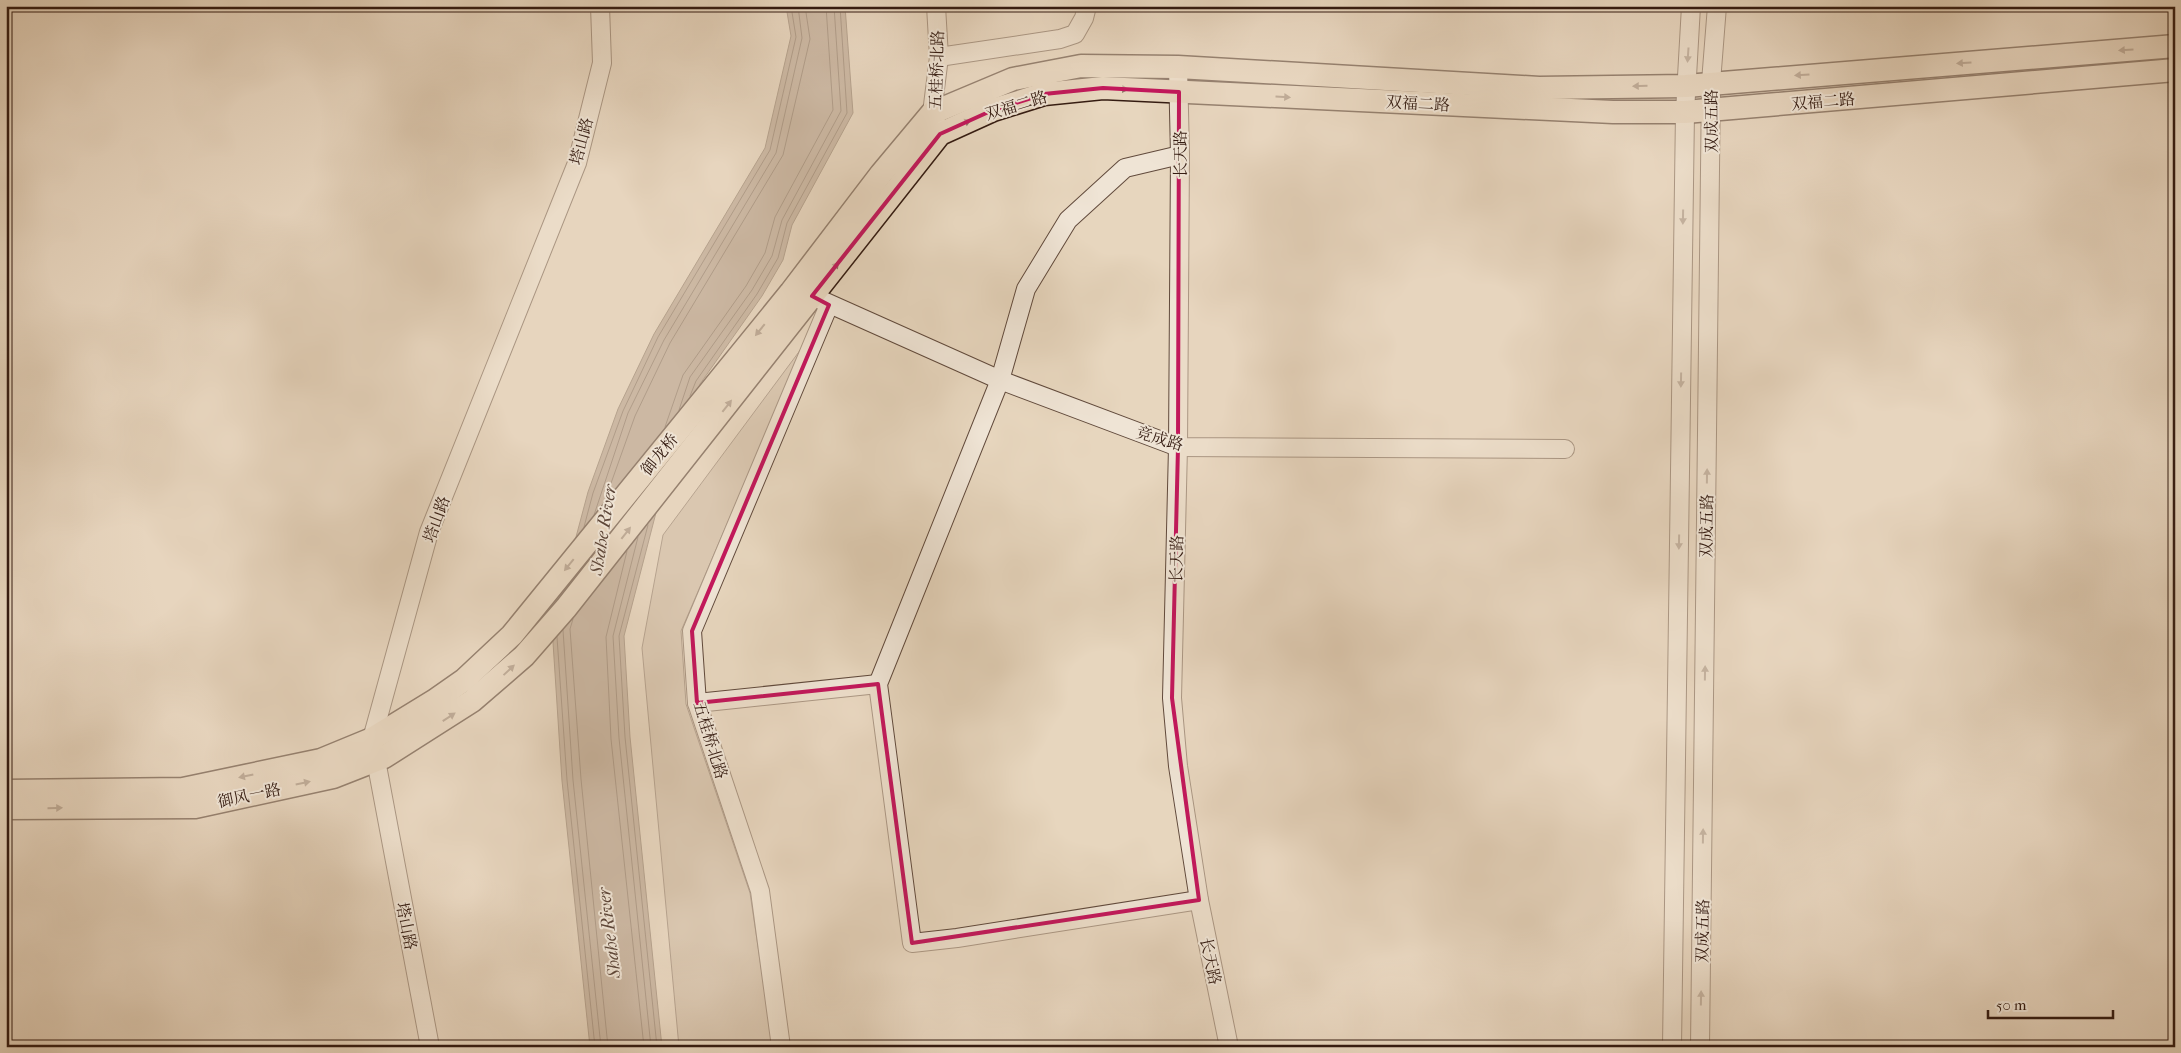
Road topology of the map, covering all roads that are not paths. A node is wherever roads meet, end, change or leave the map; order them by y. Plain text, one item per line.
1 (600, 6) edge
2 (936, 6) edge
3 (1087, 6) edge
4 (1691, 6) edge
5 (1717, 6) edge
6 (2175, 46) edge
7 (939, 57) junction
8 (1178, 67) junction
9 (2175, 70) edge
10 (1711, 82) junction
11 (1686, 86) junction
12 (1179, 92) junction
13 (1711, 111) junction
14 (1685, 112) junction
15 (936, 123) junction
16 (1180, 155) junction
17 (811, 298) junction
18 (772, 348) joint
19 (1000, 380) junction
20 (1178, 447) junction
21 (1564, 448) dead end
22 (464, 680) joint
23 (878, 684) junction
24 (472, 702) joint
25 (697, 703) junction
26 (373, 750) junction
27 (6, 791) edge
28 (6, 808) edge
29 (1199, 900) junction
30 (430, 1047) edge
31 (781, 1047) edge
32 (1229, 1047) edge
33 (1672, 1047) edge
34 (1700, 1047) edge

1 - 26 street, 塔山路
2 - 7 street, 五桂桥北路
3 - 7 street
4 -> 11 street, 双成五路
5 - 10 street, 双成五路
6 -> 10 main road, 双福二路
7 - 15 street, 五桂桥北路
11 -> 8 main road, 双福二路
8 - 12 street, 长天路
8 - 15 main road, 双福二路
9 - 13 main road, 双福二路
10 - 11 main road, 双福二路
10 - 13 street, 双成五路
11 - 14 street, 双成五路
12 -> 14 main road, 双福二路
15 -> 12 main road, 双福二路
12 - 16 street, 长天路
13 - 14 main road, 双福二路
34 -> 13 street, 双成五路
14 -> 33 street, 双成五路
15 - 17 main road, 双福二路
16 - 19 street
16 - 20 street, 长天路
17 - 18 main road, 双福二路
17 - 19 street, 竞成路
17 -> 22 main road, 御龙桥
17 - 25 street, 五桂桥北路
24 -> 18 main road, 御龙桥
19 - 20 street, 竞成路
19 - 23 street
20 - 21 street, 竞成路
20 - 29 street, 长天路
22 - 26 main road, 御风一路
23 - 25 street
23 - 29 street
26 -> 24 main road, 御风一路
25 - 31 street, 五桂桥北路
26 -> 27 main road, 御风一路
28 -> 26 main road, 御风一路
26 - 30 street, 塔山路
29 - 32 street, 长天路

